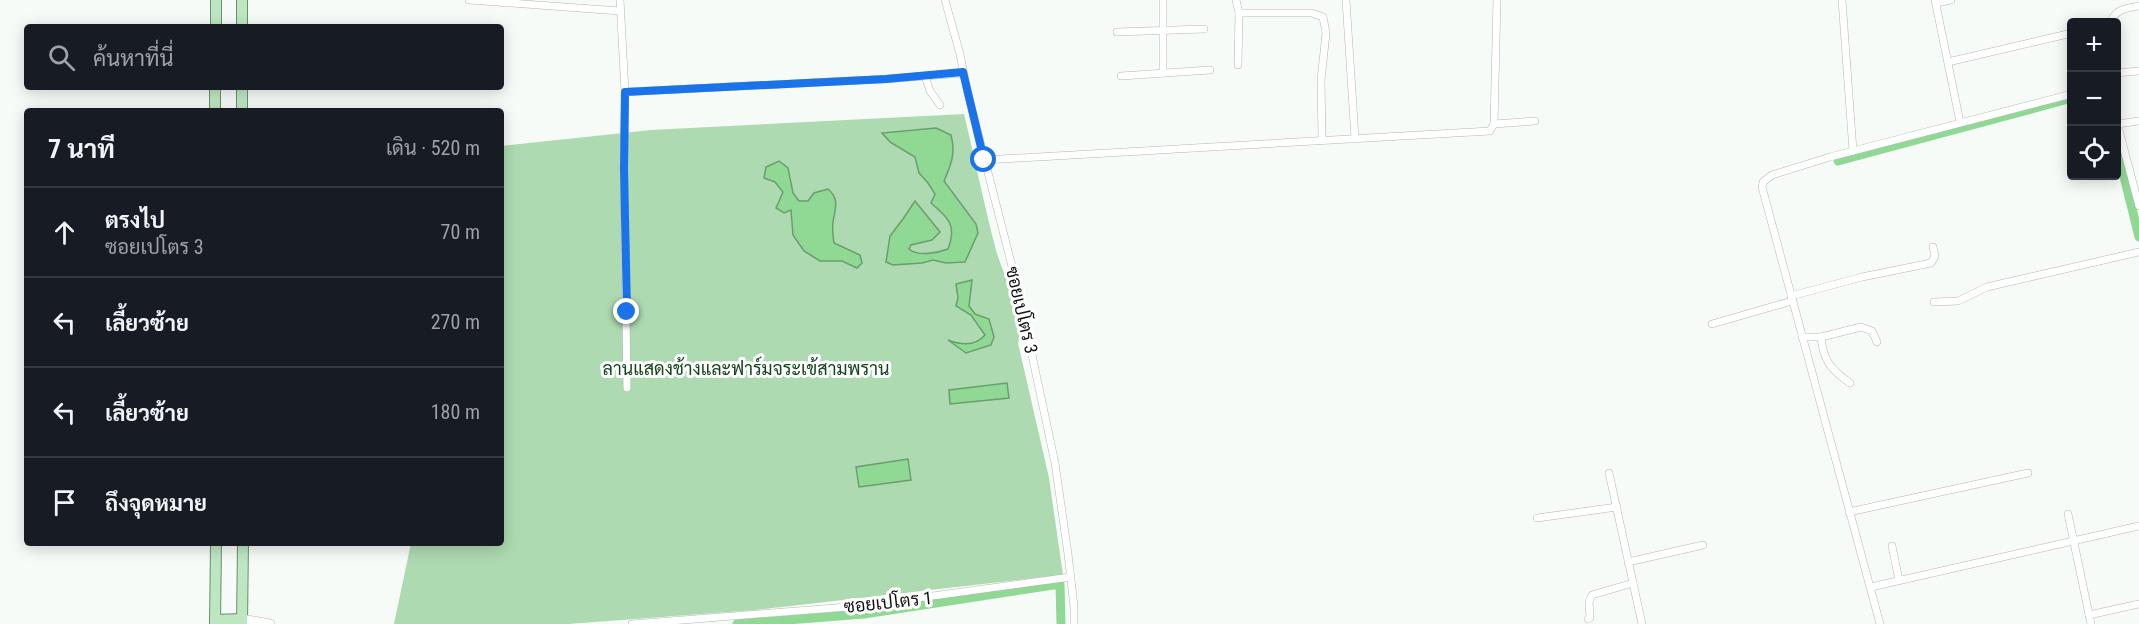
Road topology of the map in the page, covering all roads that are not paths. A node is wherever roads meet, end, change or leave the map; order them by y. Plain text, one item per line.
1 (216, 0) edge
2 (242, 0) edge
3 (469, 0) edge
4 (620, 0) edge
5 (945, 0) edge
6 (1163, 0) edge
7 (1236, 0) edge
8 (1346, 0) edge
9 (1497, 0) edge
10 (1842, 0) edge
11 (1951, 0) edge
12 (1936, 2) edge
13 (2139, 6) edge
14 (620, 11) junction
15 (1239, 13) junction
16 (2113, 18) edge
17 (216, 24) edge
18 (242, 24) edge
19 (1204, 29) dead end
20 (1163, 31) junction
21 (1117, 32) dead end
22 (2067, 34) edge
23 (1948, 62) junction
24 (1238, 66) dead end
25 (1210, 70) dead end
26 (2139, 71) edge
27 (963, 72) junction
28 (1163, 73) junction
29 (2121, 73) edge
30 (925, 76) junction
31 (1121, 76) dead end
32 (215, 90) edge
33 (242, 90) edge
34 (625, 92) junction
35 (2067, 95) edge
36 (940, 105) dead end
37 (215, 108) edge
38 (242, 108) edge
39 (1535, 121) dead end
40 (2139, 121) edge
41 (1960, 122) junction
42 (2121, 122) edge
43 (1494, 124) junction
44 (2118, 126) edge
45 (1354, 138) junction
46 (1322, 140) junction
47 (1853, 151) junction
48 (984, 160) junction
49 (2139, 206) edge
50 (1933, 247) dead end
51 (2138, 253) edge
52 (1792, 298) junction
53 (1934, 302) dead end
54 (1712, 324) dead end
55 (1802, 337) junction
56 (1821, 337) junction
57 (1877, 342) dead end
58 (1850, 382) dead end
59 (627, 388) dead end
60 (1609, 473) dead end
61 (2028, 473) dead end
62 (1617, 507) junction
63 (1849, 512) junction
64 (2068, 514) dead end
65 (1537, 518) dead end
66 (2139, 526) edge
67 (2074, 542) junction
68 (1702, 545) dead end
69 (216, 546) edge
70 (243, 546) edge
71 (1892, 546) dead end
72 (1628, 562) junction
73 (1071, 577) junction
74 (1899, 580) junction
75 (1633, 583) junction
76 (1870, 587) junction
77 (2139, 603) edge
78 (2089, 615) junction
79 (1588, 619) dead end
80 (215, 622) edge
81 (242, 622) edge
82 (270, 624) edge
83 (632, 624) edge
84 (1074, 624) edge
85 (1642, 624) edge
86 (1880, 624) edge
87 (2091, 624) edge

1 - 17 main road
2 - 18 main road
3 - 14 street
4 - 14 street
5 - 27 street, ซอยเปโตร 3
6 - 20 street
7 - 15 street
8 - 45 street
9 - 43 street
10 - 47 street
11 - 12 street
12 - 23 street
13 - 16 street
14 - 34 street
15 - 24 street
15 - 46 street
19 - 20 street
20 - 21 street
20 - 28 street
22 - 23 street
23 - 41 street
25 - 28 street
26 - 29 street
27 - 30 street
27 - 48 street, ซอยเปโตร 3
28 - 31 street
30 - 34 street
30 - 36 street
32 - 37 main road
33 - 38 main road
34 - 59 street
35 - 41 street
39 - 43 street
40 - 42 street
41 - 47 street
43 - 45 street
44 - 49 street
45 - 46 street
46 - 48 street
47 - 52 street
48 - 73 street, ซอยเปโตร 3
50 - 52 street
51 - 53 street
52 - 54 street
52 - 55 street
55 - 56 street
55 - 63 street
56 - 57 street
56 - 58 street
60 - 62 street
61 - 63 street
62 - 65 street
62 - 72 street
63 - 76 street
64 - 67 street
66 - 67 street
67 - 74 street
67 - 78 street
68 - 72 street
69 - 80 main road
70 - 81 main road
71 - 74 street
72 - 75 street
73 - 83 street, ซอยเปโตร 1
73 - 84 street, ซอยเปโตร 3
74 - 76 street
75 - 79 street
75 - 85 street
76 - 86 street
77 - 78 street
78 - 87 street
80 - 81 main road
81 - 82 street

